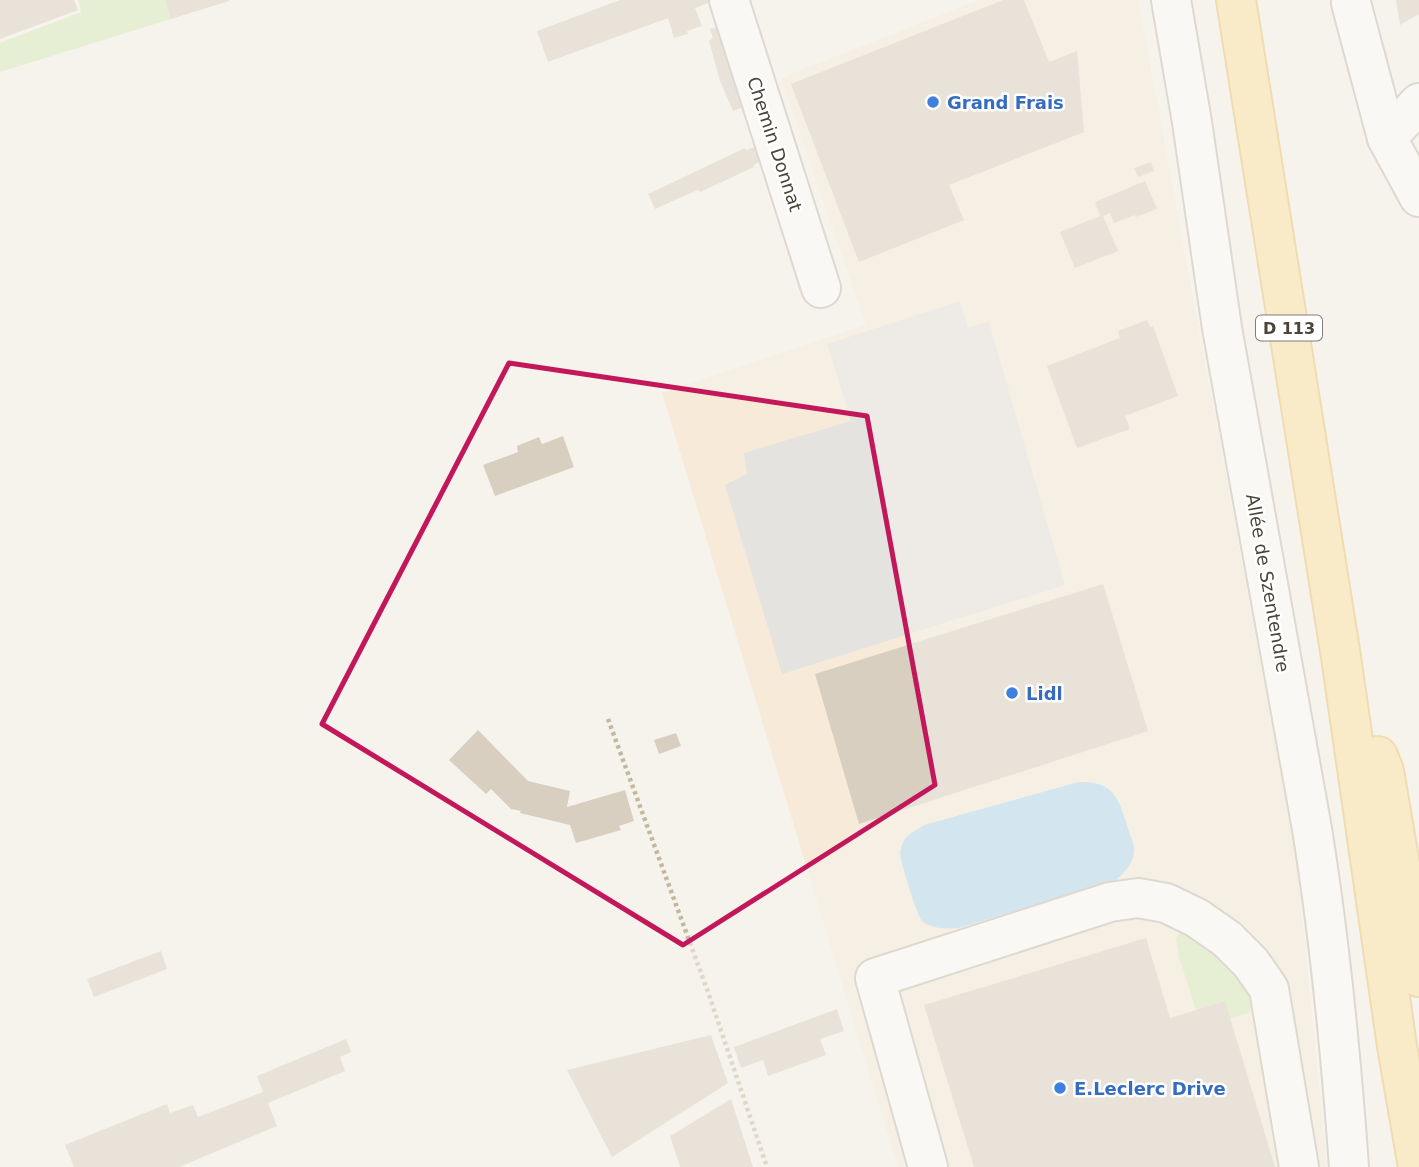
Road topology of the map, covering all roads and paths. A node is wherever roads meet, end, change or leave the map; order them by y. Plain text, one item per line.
1 (729, 0) edge
2 (1171, 0) edge
3 (1236, 0) edge
4 (1351, 3) dead end
5 (1419, 103) edge
6 (1387, 138) junction
7 (1419, 197) edge
8 (821, 288) dead end
9 (1341, 657) junction
10 (608, 719) dead end
11 (1419, 977) edge
12 (1397, 1046) junction
13 (767, 1167) edge
14 (928, 1167) edge
15 (1299, 1167) edge
16 (1349, 1167) edge
17 (1407, 1167) edge
18 (1418, 1167) edge

1 - 8 street, Chemin Donnat
2 - 16 street, Allée de Szentendre
3 - 9 main road, D 113
4 - 6 street
5 - 6 street
6 - 7 street
9 - 11 main road, D 113
9 - 12 main road, D 113
10 - 13 path
12 - 17 main road
12 - 18 main road, D 113
14 - 15 street

